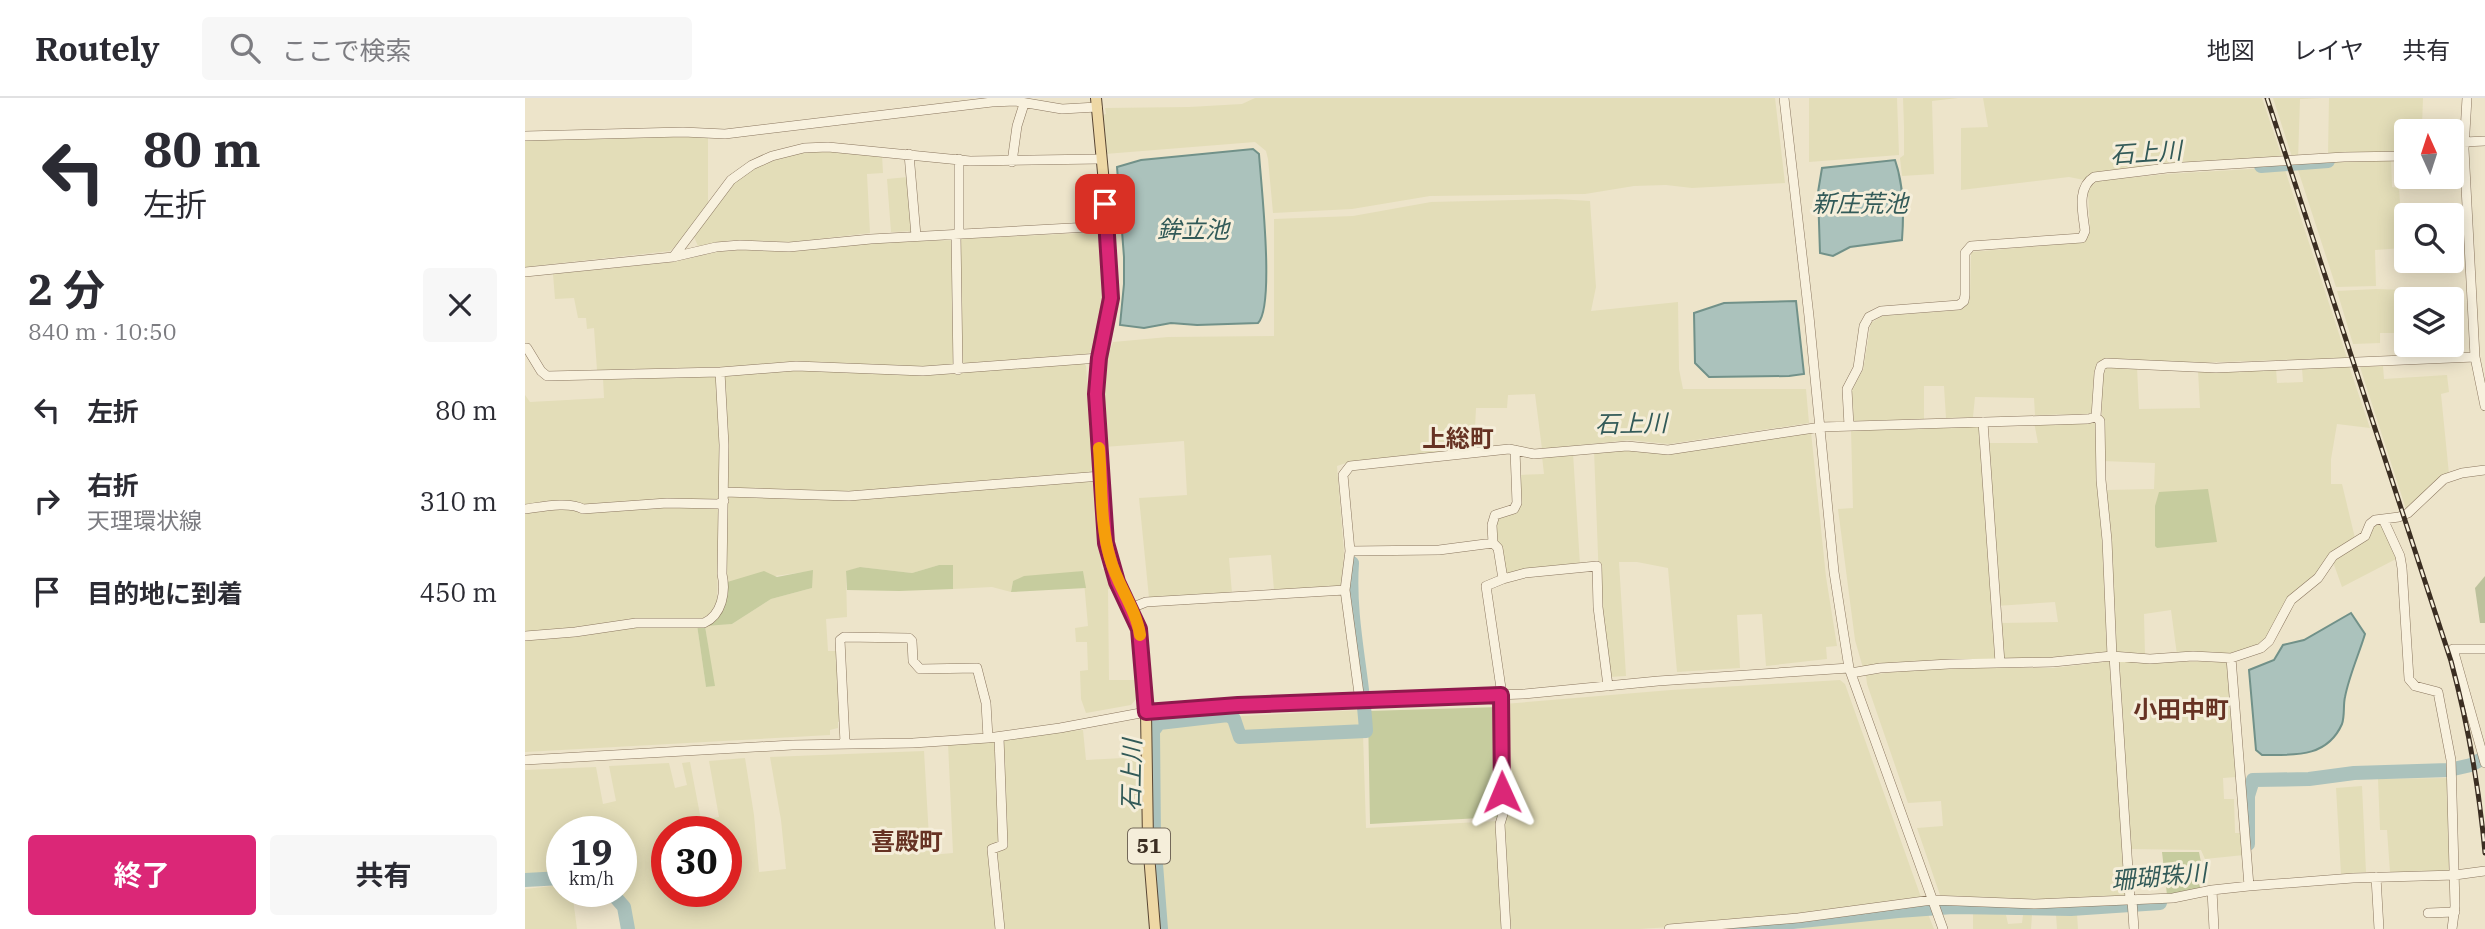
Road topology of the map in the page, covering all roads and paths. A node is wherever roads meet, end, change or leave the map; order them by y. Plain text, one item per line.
1 (1784, 98) edge
2 (2467, 98) edge
3 (1096, 103) edge
4 (1024, 104) junction
5 (525, 136) edge
6 (2485, 141) edge
7 (2464, 146) junction
8 (909, 154) junction
9 (2394, 156) edge
10 (959, 159) junction
11 (1100, 159) junction
12 (1012, 162) junction
13 (1108, 226) junction
14 (957, 234) junction
15 (916, 236) junction
16 (673, 257) junction
17 (525, 272) edge
18 (525, 348) edge
19 (2475, 357) junction
20 (1099, 358) junction
21 (958, 370) junction
22 (720, 372) junction
23 (2482, 375) edge
24 (2485, 406) edge
25 (2096, 417) junction
26 (1983, 422) junction
27 (1849, 426) junction
28 (1821, 427) junction
29 (1519, 452) junction
30 (2485, 470) edge
31 (1101, 476) junction
32 (724, 496) junction
33 (525, 509) edge
34 (2383, 519) junction
35 (1493, 542) junction
36 (1352, 551) junction
37 (1503, 579) junction
38 (1345, 590) junction
39 (1131, 608) junction
40 (525, 636) edge
41 (2485, 649) edge
42 (2113, 656) junction
43 (2231, 658) junction
44 (2000, 663) junction
45 (1850, 670) junction
46 (1608, 686) junction
47 (1501, 695) junction
48 (1360, 701) junction
49 (1146, 712) junction
50 (999, 737) junction
51 (988, 738) junction
52 (845, 743) junction
53 (525, 760) edge
54 (2484, 760) edge
55 (2485, 871) edge
56 (2455, 875) junction
57 (2376, 877) junction
58 (2249, 886) junction
59 (2211, 890) junction
60 (1932, 900) junction
61 (2131, 900) junction
62 (2455, 912) junction
63 (2428, 913) dead end
64 (1000, 929) edge
65 (1155, 929) edge
66 (1506, 929) edge
67 (1669, 929) edge
68 (1943, 929) edge
69 (2134, 929) edge
70 (2214, 929) edge
71 (2379, 929) edge
72 (2452, 929) edge

1 - 28 street
2 - 7 street
3 - 4 street
3 - 11 main road, 51
4 - 5 street
4 - 12 street
6 - 7 street
7 - 19 street
8 - 10 street
8 - 15 street
8 - 16 street
9 - 27 street
10 - 12 street
10 - 14 street
11 - 12 street
11 - 13 main road, 51
13 - 14 street
13 - 20 main road, 51
14 - 15 street
14 - 21 street
15 - 16 street
16 - 17 street
18 - 22 street
19 - 23 street
19 - 25 street
20 - 21 street
20 - 31 main road, 51
21 - 22 street
22 - 32 street
23 - 24 street
25 - 26 street
25 - 42 street
26 - 27 street
26 - 44 street
27 - 28 street
28 - 29 street
28 - 45 street
29 - 35 street
29 - 36 street
30 - 34 street
31 - 32 street
31 - 39 main road, 51
32 - 33 street
32 - 40 street
34 - 43 street
34 - 56 street
35 - 36 street
35 - 37 street
36 - 38 street
37 - 46 street
37 - 47 street
38 - 39 street
38 - 48 street
39 - 49 main road, 51
41 - 54 street
42 - 43 street
42 - 44 street
42 - 61 street
43 - 58 street
44 - 45 street
45 - 46 street
45 - 60 street
46 - 47 street
47 - 48 street
47 - 66 street
48 - 49 street
49 - 50 street
49 - 65 main road, 51
50 - 51 street
50 - 64 street
51 - 52 street
51 - 52 street
52 - 53 street
55 - 56 street
56 - 57 street
56 - 62 street
57 - 58 street
57 - 71 street
58 - 59 street
59 - 61 street
59 - 70 street
60 - 61 street
60 - 67 street
60 - 68 street
61 - 69 street
62 - 63 street
62 - 72 street

